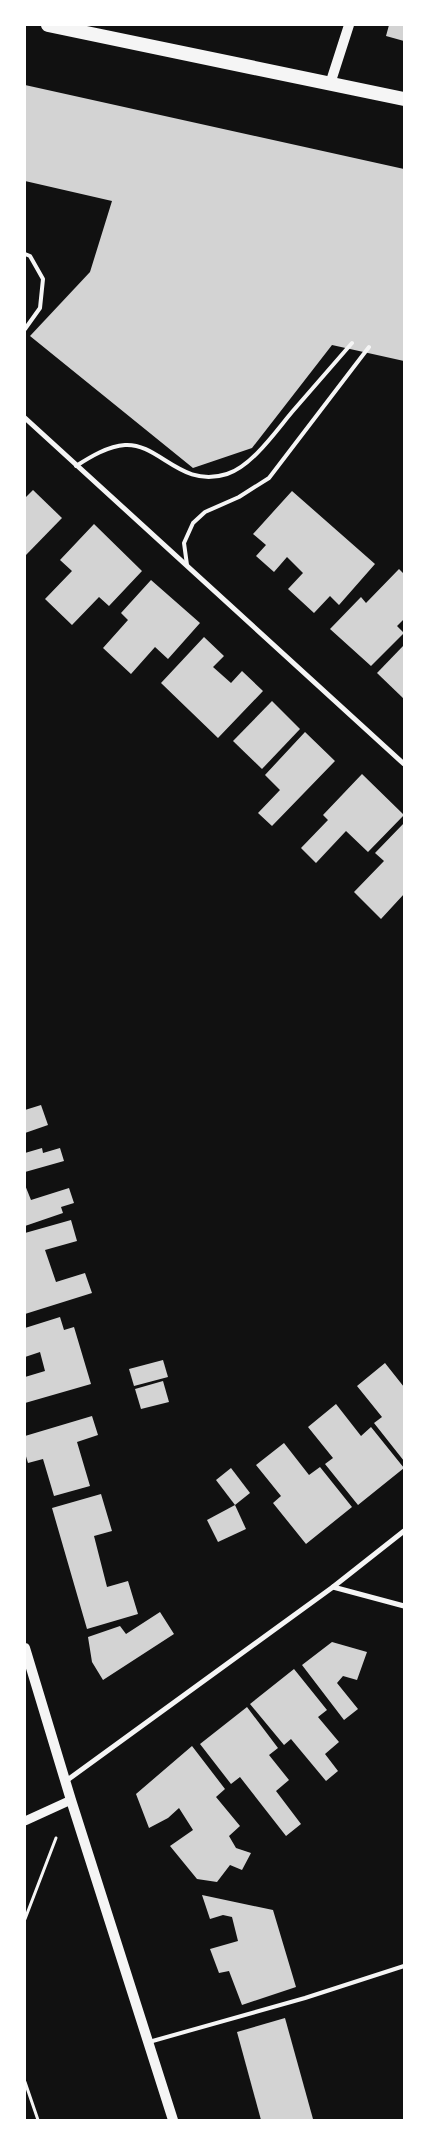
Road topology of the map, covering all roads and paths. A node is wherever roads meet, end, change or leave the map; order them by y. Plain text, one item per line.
1 (48, 25) edge
2 (349, 25) edge
3 (330, 84) junction
4 (404, 99) edge
5 (25, 254) edge
6 (25, 329) edge
7 (352, 343) dead end
8 (369, 347) dead end
9 (25, 418) edge
10 (76, 466) junction
11 (187, 567) junction
12 (404, 764) edge
13 (404, 1531) edge
14 (333, 1587) junction
15 (404, 1606) edge
16 (25, 1648) edge
17 (66, 1781) junction
18 (71, 1800) junction
19 (25, 1821) edge
20 (25, 1919) edge
21 (404, 1966) edge
22 (149, 2042) junction
23 (25, 2082) edge
24 (38, 2120) edge
25 (173, 2120) edge

1 - 3 highway
2 - 3 main road
3 - 4 highway
5 - 6 lane
7 - 10 lane
8 - 11 lane
9 - 10 street
10 - 11 street
11 - 12 street
13 - 14 street
14 - 15 street
14 - 17 street
16 - 17 main road
17 - 18 main road
18 - 19 street
18 - 20 path
18 - 22 main road
21 - 22 lane
22 - 25 main road
23 - 24 path

